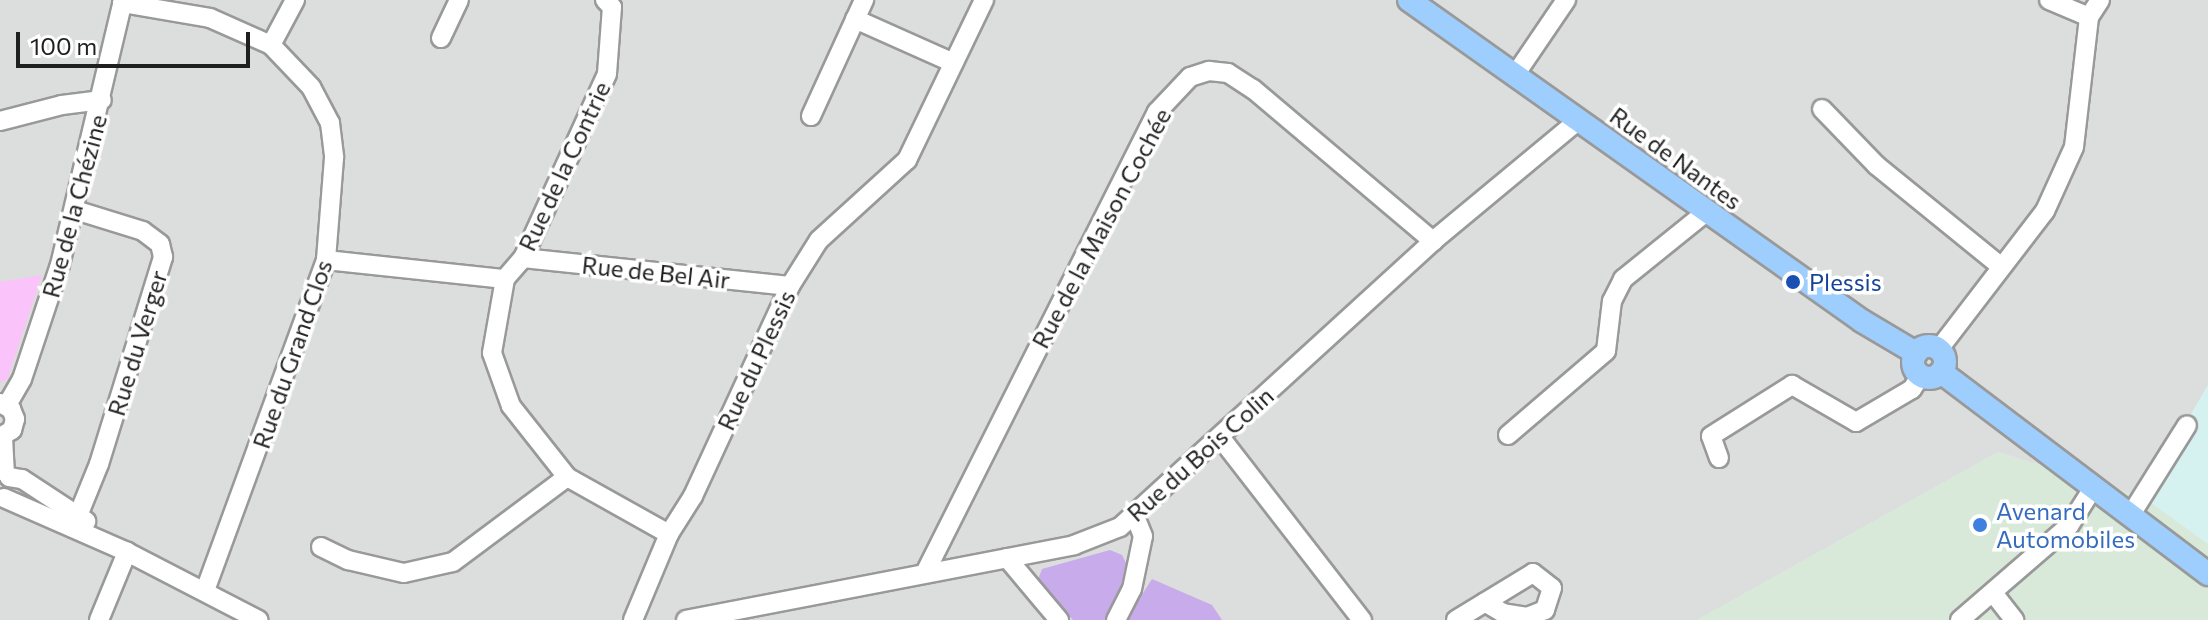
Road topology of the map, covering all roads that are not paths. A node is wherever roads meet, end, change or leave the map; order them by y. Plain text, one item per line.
1 (295, 0) edge
2 (459, 0) edge
3 (605, 0) edge
4 (864, 0) edge
5 (984, 0) edge
6 (1409, 0) edge
7 (1566, 0) edge
8 (2049, 0) edge
9 (2100, 0) edge
10 (122, 2) edge
11 (2089, 17) junction
12 (855, 19) junction
13 (441, 38) dead end
14 (271, 45) junction
15 (954, 63) junction
16 (1515, 75) junction
17 (102, 100) junction
18 (1822, 109) dead end
19 (811, 116) dead end
20 (1579, 120) junction
21 (0, 121) edge
22 (75, 210) junction
23 (1706, 212) junction
24 (1433, 241) junction
25 (523, 258) junction
26 (326, 260) junction
27 (1999, 265) junction
28 (505, 279) junction
29 (790, 286) junction
30 (1933, 365) junction
31 (3, 404) edge
32 (2187, 425) dead end
33 (1508, 435) dead end
34 (1, 437) edge
35 (1220, 437) junction
36 (1719, 458) dead end
37 (4, 473) edge
38 (567, 477) junction
39 (2093, 488) junction
40 (2, 499) edge
41 (1134, 514) junction
42 (2130, 516) junction
43 (75, 522) junction
44 (669, 534) junction
45 (321, 547) dead end
46 (127, 552) junction
47 (1007, 558) junction
48 (926, 571) junction
49 (2208, 574) edge
50 (205, 591) junction
51 (1994, 594) junction
52 (1485, 602) dead end
53 (99, 620) edge
54 (259, 620) edge
55 (633, 620) edge
56 (686, 620) edge
57 (1059, 620) edge
58 (1116, 620) edge
59 (1362, 620) edge
60 (1456, 620) edge
61 (1960, 620) edge
62 (2014, 620) edge

1 - 14 street
2 - 13 street
3 - 25 street, Rue de la Contrie
4 - 12 street
5 - 15 street, Rue du Plessis
6 - 16 main road, Rue de Nantes
7 - 16 street
8 - 11 street
9 - 11 street
10 - 14 street, Rue du Grand Clos
10 - 17 street, Rue de la Chézine
11 - 27 street
12 - 15 street
12 - 19 street
14 - 26 street, Rue du Grand Clos
15 - 29 street, Rue du Plessis
16 - 20 main road, Rue de Nantes
17 - 21 street
17 - 22 street, Rue de la Chézine
18 - 27 street
20 - 23 main road, Rue de Nantes
20 - 24 street, Rue du Bois Colin
22 - 31 street, Rue de la Chézine
22 - 43 street, Rue du Verger
23 - 30 main road, Rue de Nantes
23 - 33 street
24 - 35 street, Rue du Bois Colin
24 - 48 street, Rue de la Maison Cochée
25 - 28 street, Rue de la Contrie
25 - 29 street, Rue de Bel Air
26 - 28 street
26 - 50 street, Rue du Grand Clos
27 - 30 street
28 - 38 street, Rue de la Contrie
29 - 44 street, Rue du Plessis
30 - 36 street
30 - 39 main road
31 - 34 street, Rue de la Chézine
32 - 42 street
34 - 37 street
35 - 41 street, Rue du Bois Colin
35 - 59 street
37 - 40 street
37 - 43 street
38 - 44 street, Rue de la Contrie
38 - 45 street
39 - 42 main road
39 - 51 street
40 - 43 street
41 - 47 street, Rue du Bois Colin
41 - 58 street
42 - 49 main road
43 - 46 street
44 - 55 street, Rue du Plessis
46 - 50 street
46 - 53 street
47 - 48 street, Rue du Bois Colin
47 - 57 street
48 - 56 street, Rue du Bois Colin
50 - 54 street
51 - 61 street
51 - 62 street
52 - 60 street

